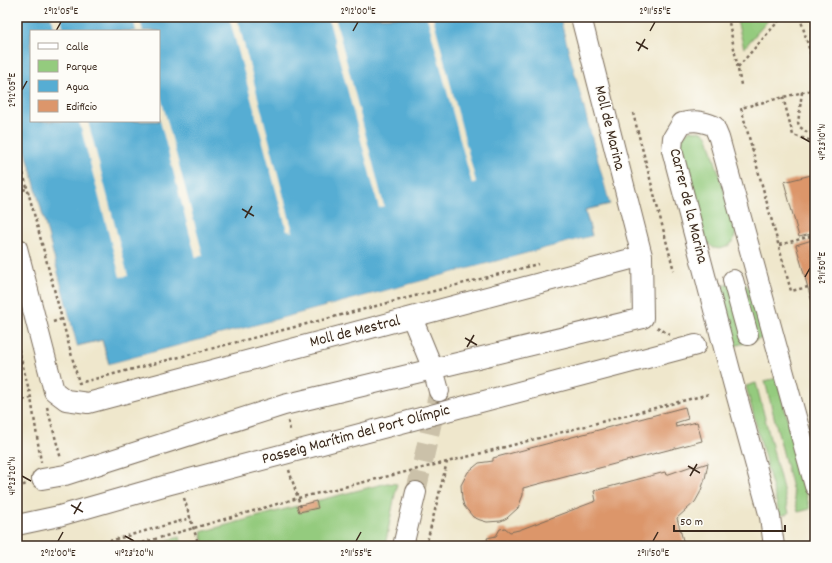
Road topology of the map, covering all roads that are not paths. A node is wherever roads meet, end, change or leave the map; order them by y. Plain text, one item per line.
1 (581, 17) edge
2 (17, 248) edge
3 (640, 248) junction
4 (733, 280) dead end
5 (412, 318) junction
6 (748, 335) dead end
7 (696, 345) dead end
8 (433, 369) junction
9 (439, 391) tunnel mouth
10 (42, 479) road end
11 (815, 486) edge
12 (416, 492) tunnel mouth
13 (17, 525) edge
14 (403, 546) edge
15 (774, 546) edge

1 - 3 street, Moll de Marina
2 - 5 street, Moll de Mestral
3 - 5 street, Moll de Mestral
3 - 8 street, Moll de Marina
4 - 6 street
5 - 8 street
7 - 13 street, Passeig Marítim del Port Olímpic
8 - 9 street
8 - 10 street
11 - 15 street, Carrer de la Marina
12 - 14 street

